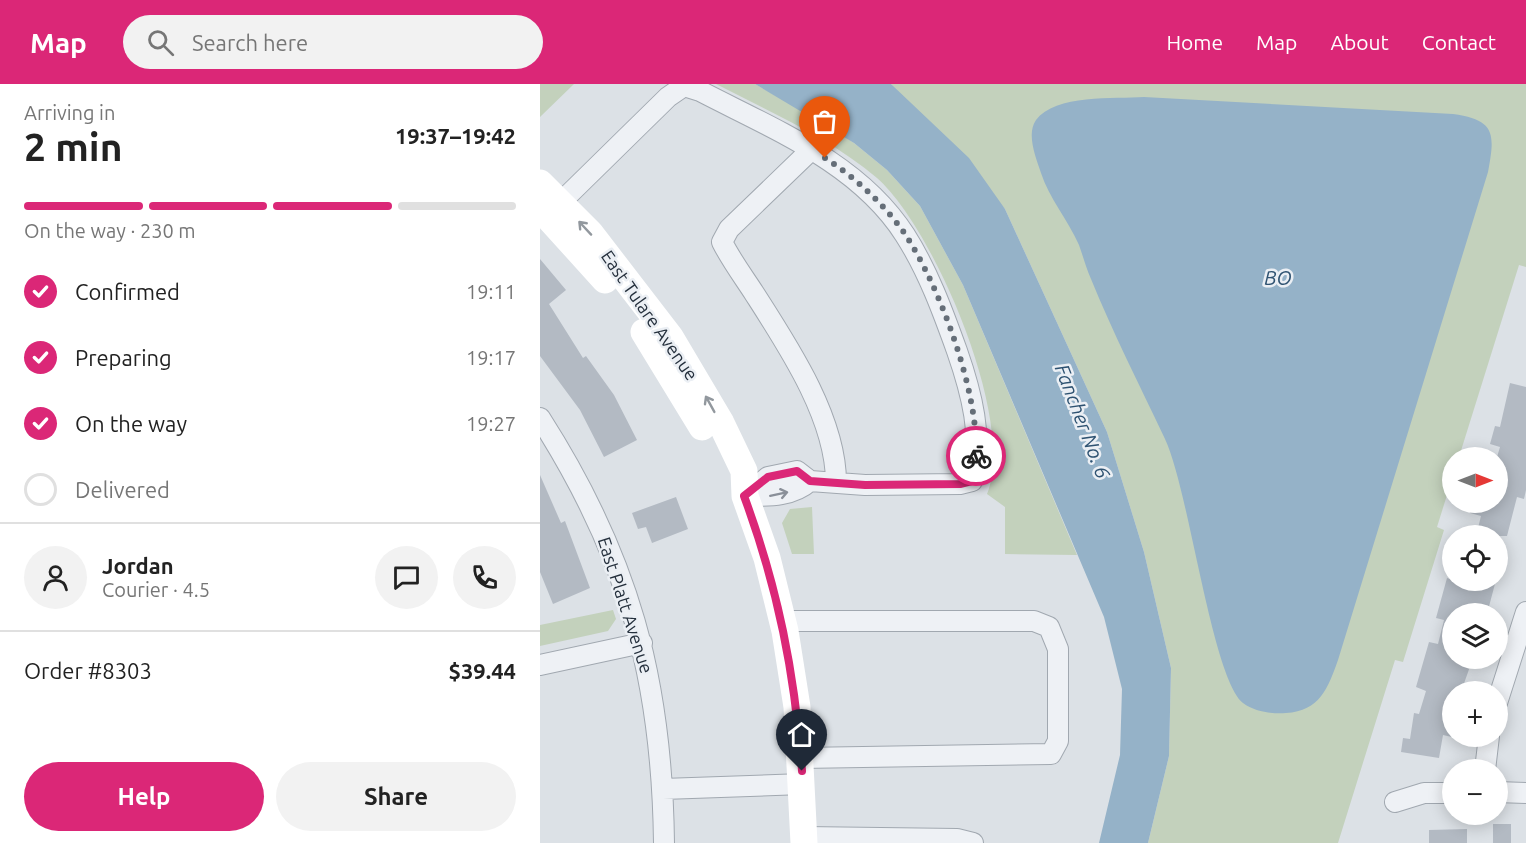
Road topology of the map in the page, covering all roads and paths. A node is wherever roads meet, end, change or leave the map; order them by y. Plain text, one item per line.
1 (812, 149) junction
2 (540, 183) edge
3 (550, 205) edge
4 (540, 418) edge
5 (836, 482) junction
6 (744, 496) junction
7 (1526, 612) edge
8 (782, 621) junction
9 (642, 643) junction
10 (540, 664) edge
11 (1504, 681) edge
12 (802, 771) junction
13 (663, 789) junction
14 (1508, 792) edge
15 (1442, 793) edge
16 (1526, 793) edge
17 (1395, 802) dead end
18 (804, 840) edge
19 (664, 843) edge
20 (973, 843) edge

1 - 3 street
1 - 5 street
1 - 5 street
2 - 3 street, East Tulare Avenue
3 - 6 street, East Tulare Avenue
4 - 9 street, East Platt Avenue
5 - 6 street
6 - 8 street, East Tulare Avenue
7 - 11 street
8 - 12 street, East Tulare Avenue
8 - 12 street
9 - 10 street
9 - 13 street, East Platt Avenue
12 - 13 street
12 - 18 street, East Tulare Avenue
13 - 19 street, East Platt Avenue
14 - 16 street
15 - 17 street
18 - 20 street

